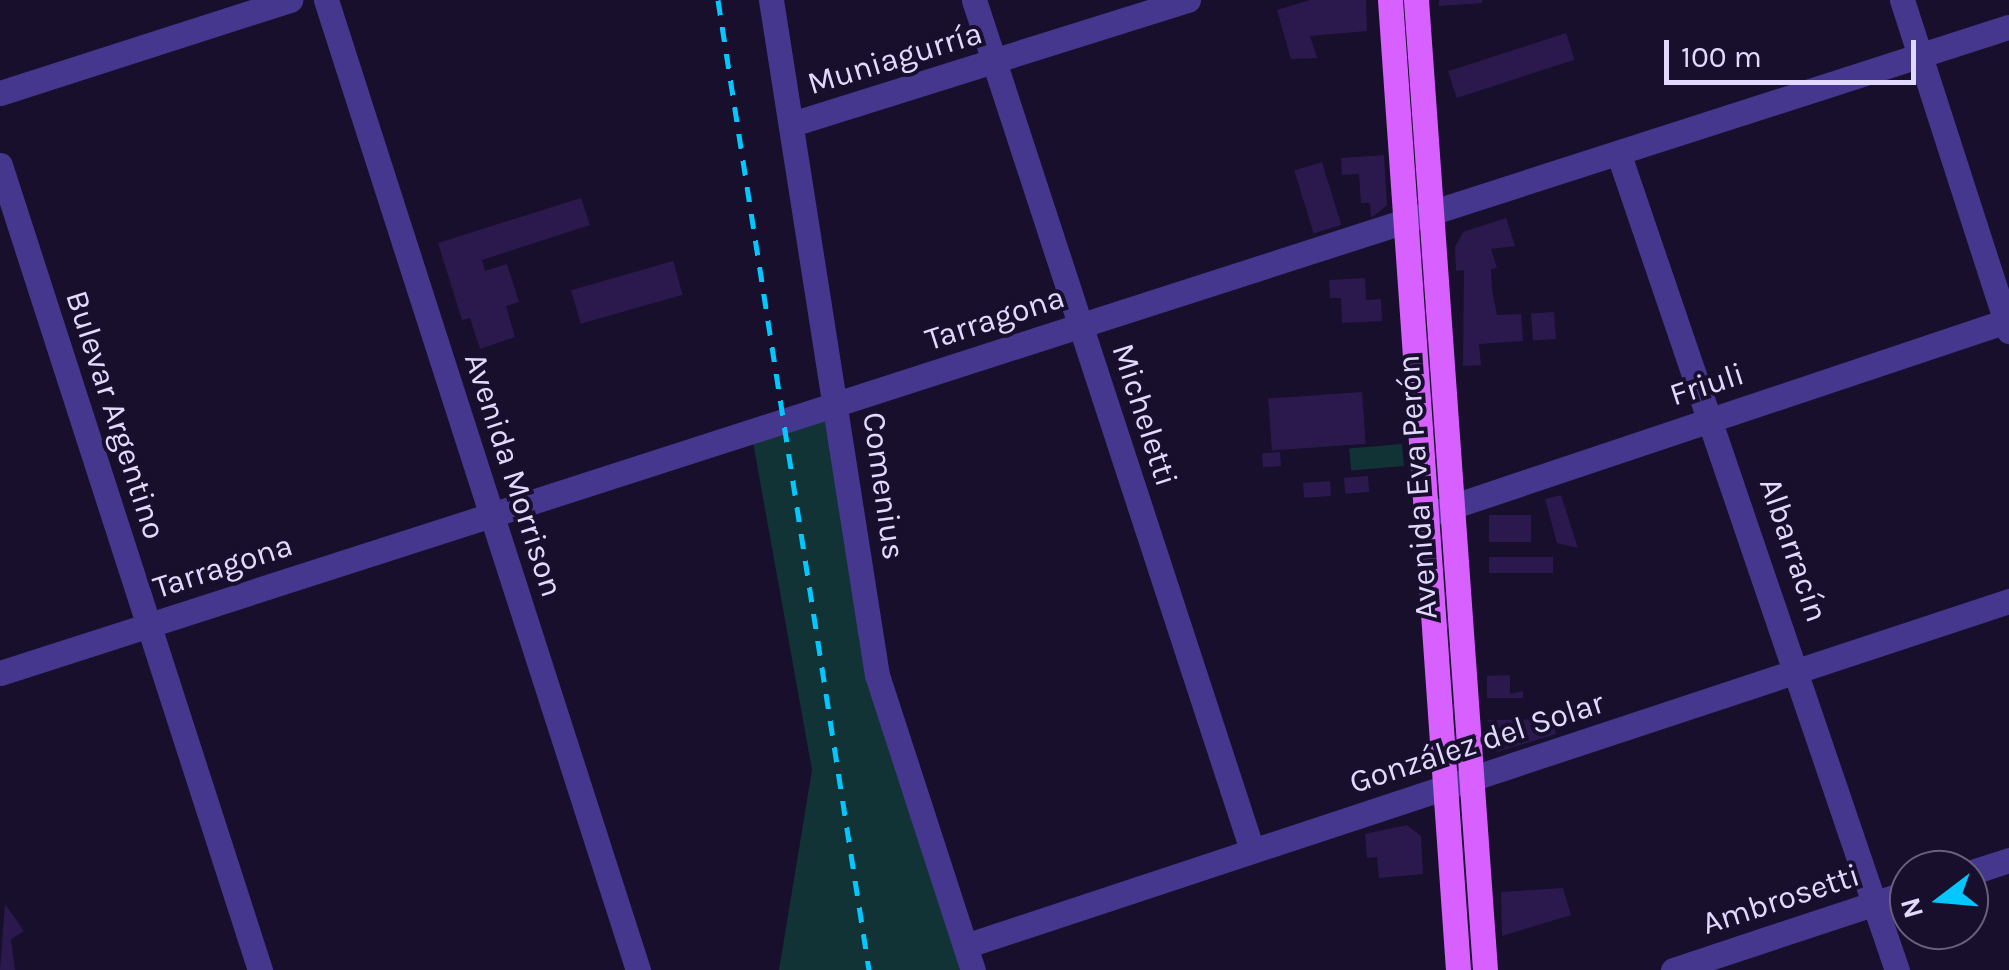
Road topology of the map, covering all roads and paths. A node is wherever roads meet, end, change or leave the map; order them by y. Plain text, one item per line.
1 (290, 0) edge
2 (326, 0) edge
3 (771, 0) edge
4 (974, 0) edge
5 (1188, 0) edge
6 (1390, 0) edge
7 (1416, 0) edge
8 (1902, 0) edge
9 (2009, 28) edge
10 (1921, 57) junction
11 (994, 62) junction
12 (0, 93) edge
13 (792, 124) junction
14 (1619, 155) junction
15 (0, 165) edge
16 (1431, 210) junction
17 (1406, 218) junction
18 (2008, 324) edge
19 (1081, 326) junction
20 (839, 403) junction
21 (1713, 417) junction
22 (1452, 504) junction
23 (492, 514) junction
24 (1427, 517) junction
25 (2009, 601) edge
26 (148, 625) junction
27 (0, 673) edge
28 (1800, 673) junction
29 (1473, 780) junction
30 (1445, 785) junction
31 (1252, 850) junction
32 (1889, 898) edge
33 (1875, 902) junction
34 (969, 958) edge
35 (260, 970) edge
36 (638, 970) edge
37 (1458, 970) edge
38 (1485, 970) edge
39 (1673, 970) edge
40 (1896, 970) edge

1 - 12 street
2 - 23 street, Avenida Morrison
3 - 13 street, Comenius
4 - 11 street, Micheletti
5 - 11 street, Muniagurría
6 - 17 main road, Avenida Eva Perón
7 - 16 main road, Avenida Eva Perón
8 - 10 street
9 - 10 street, Tarragona
10 - 14 street, Tarragona
10 - 18 street
11 - 13 street, Muniagurría
11 - 19 street, Micheletti
13 - 20 street, Comenius
14 - 16 street, Tarragona
14 - 21 street, Albarracín
15 - 26 street, Bulevar Argentino
16 - 17 street, Tarragona
16 - 22 main road, Avenida Eva Perón
17 - 19 street, Tarragona
17 - 24 main road, Avenida Eva Perón
18 - 21 street, Friuli
19 - 20 street, Tarragona
19 - 31 street, Micheletti
20 - 23 street, Tarragona
20 - 34 street, Comenius
21 - 22 street, Friuli
21 - 28 street, Albarracín
22 - 24 street, Friuli
22 - 29 main road, Avenida Eva Perón
23 - 26 street, Tarragona
23 - 36 street, Avenida Morrison
24 - 30 main road, Avenida Eva Perón
25 - 28 street, González del Solar
26 - 27 street, Tarragona
26 - 35 street, Bulevar Argentino
28 - 29 street, González del Solar
28 - 33 street, Albarracín
29 - 30 street, González del Solar
29 - 38 main road, Avenida Eva Perón
30 - 31 street, González del Solar
30 - 37 main road, Avenida Eva Perón
31 - 34 street, González del Solar
32 - 33 street, Ambrosetti
33 - 39 street, Ambrosetti
33 - 40 street, Albarracín

